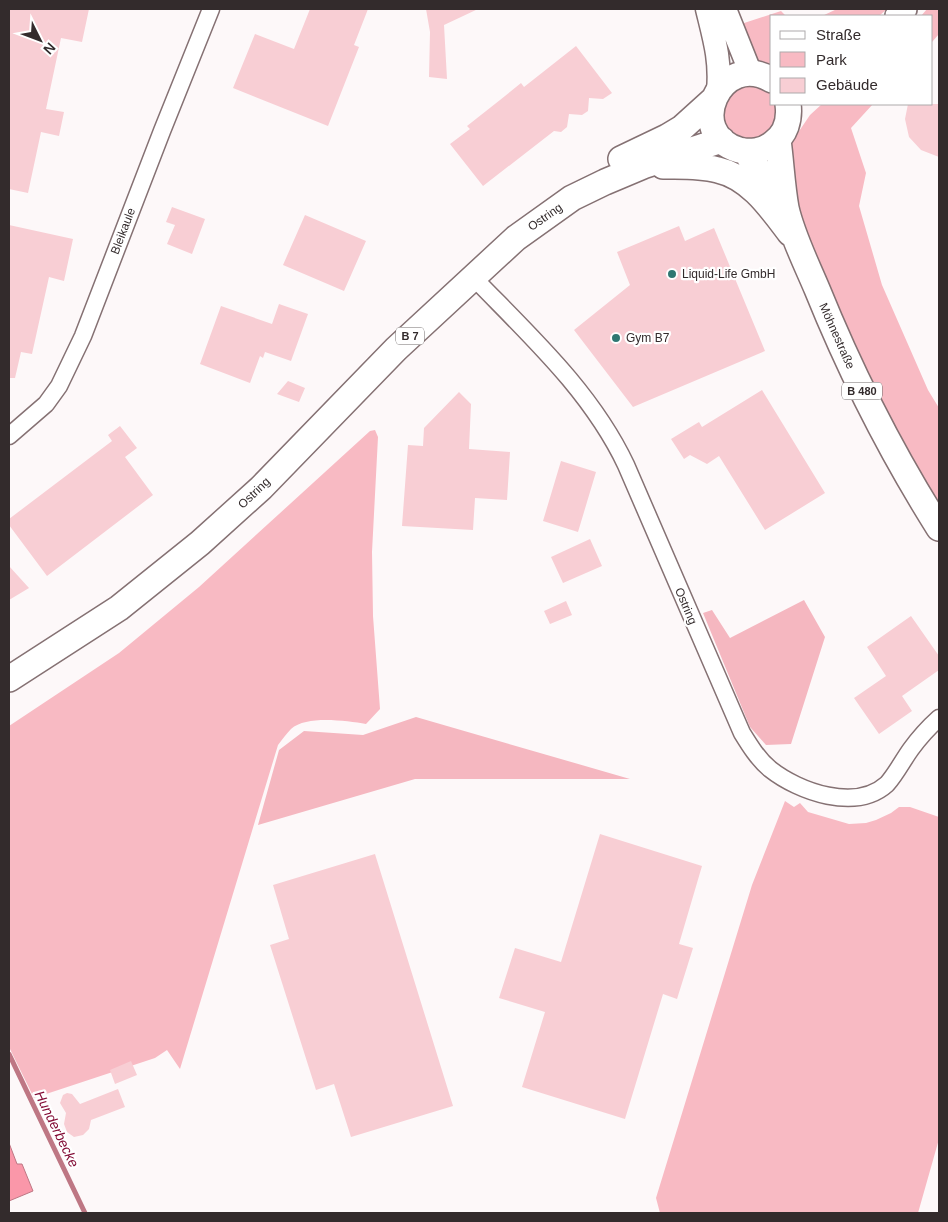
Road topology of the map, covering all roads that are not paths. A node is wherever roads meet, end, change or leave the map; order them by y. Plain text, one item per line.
1 (211, 9) edge
2 (707, 9) edge
3 (725, 9) edge
4 (761, 77) edge
5 (715, 95) junction
6 (791, 106) edge
7 (722, 140) junction
8 (778, 140) junction
9 (745, 151) junction
10 (643, 166) junction
11 (572, 198) junction
12 (786, 208) junction
13 (799, 246) junction
14 (473, 276) junction
15 (9, 436) edge
16 (939, 528) edge
17 (9, 679) edge
18 (939, 718) edge

1 - 15 street, Bleikaule
2 - 5 street
3 - 4 street
4 - 5 main road, B 7
5 - 7 main road
5 - 11 main road, B 7
6 - 8 main road
7 - 9 main road
7 - 10 main road, B 7
8 - 9 main road
8 - 12 main road, B 480
9 - 12 main road, B 480
10 - 11 main road, B 7
10 - 13 main road
11 - 14 main road, Ostring / B 7
12 - 13 main road, B 480
13 - 16 main road, Möhnestraße / B 480
14 - 17 main road, Ostring / B 7
14 - 18 street, Ostring

